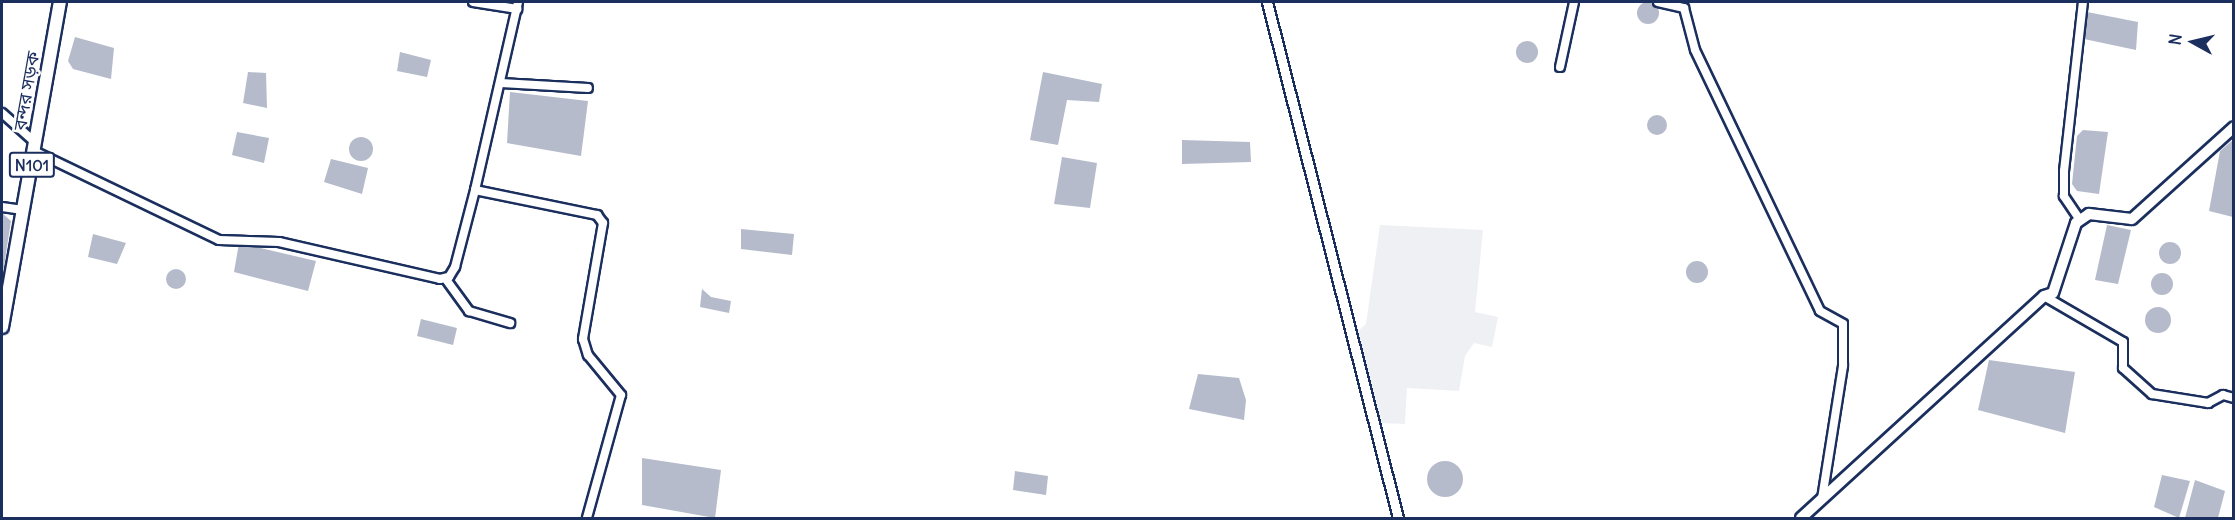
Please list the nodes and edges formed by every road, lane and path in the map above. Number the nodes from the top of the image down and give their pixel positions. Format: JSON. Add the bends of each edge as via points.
{"nodes":[{"id":1,"x":60,"y":2,"type":"edge"},
{"id":2,"x":473,"y":2,"type":"edge"},
{"id":3,"x":1267,"y":2,"type":"edge"},
{"id":4,"x":1574,"y":2,"type":"edge"},
{"id":5,"x":1658,"y":2,"type":"edge"},
{"id":6,"x":2084,"y":2,"type":"edge"},
{"id":7,"x":518,"y":5,"type":"edge"},
{"id":8,"x":1560,"y":67,"type":"dead end"},
{"id":9,"x":501,"y":82,"type":"junction"},
{"id":10,"x":588,"y":88,"type":"dead end"},
{"id":11,"x":2,"y":113,"type":"edge"},
{"id":12,"x":2234,"y":127,"type":"edge"},
{"id":13,"x":35,"y":147,"type":"junction"},
{"id":14,"x":475,"y":190,"type":"junction"},
{"id":15,"x":2,"y":207,"type":"edge"},
{"id":16,"x":23,"y":210,"type":"junction"},
{"id":17,"x":2080,"y":220,"type":"junction"},
{"id":18,"x":445,"y":278,"type":"junction"},
{"id":19,"x":2044,"y":296,"type":"junction"},
{"id":20,"x":510,"y":322,"type":"dead end"},
{"id":21,"x":2,"y":327,"type":"edge"},
{"id":22,"x":2234,"y":398,"type":"edge"},
{"id":23,"x":1822,"y":498,"type":"junction"},
{"id":24,"x":587,"y":519,"type":"edge"},
{"id":25,"x":1398,"y":519,"type":"edge"},
{"id":26,"x":1801,"y":519,"type":"edge"}],
"edges":[{"from":1,"to":13,"type":"highway","name":"বন্দর সড়ক","number":"N101"},
{"from":2,"to":7,"type":"street"},
{"from":3,"to":25,"type":"street"},
{"from":4,"to":8,"type":"street"},
{"from":5,"to":23,"type":"street","via":[[1684,8],[1695,50],[1820,311],[1843,324],[1843,366]]},
{"from":6,"to":17,"type":"street","via":[[2064,171],[2064,196]]},
{"from":7,"to":9,"type":"street"},
{"from":9,"to":10,"type":"street"},
{"from":9,"to":14,"type":"street"},
{"from":11,"to":13,"type":"street"},
{"from":12,"to":17,"type":"main road","via":[[2132,219],[2089,214]]},
{"from":13,"to":16,"type":"highway","name":"বন্দর সড়ক","number":"N101"},
{"from":13,"to":18,"type":"street","via":[[219,240],[279,242]]},
{"from":14,"to":18,"type":"street","via":[[455,267]]},
{"from":14,"to":24,"type":"street","via":[[602,219],[583,339],[588,355],[621,395]]},
{"from":15,"to":16,"type":"street"},
{"from":16,"to":21,"type":"highway","name":"বন্দর সড়ক","number":"N101"},
{"from":17,"to":19,"type":"main road","via":[[2053,294]]},
{"from":18,"to":20,"type":"street","via":[[469,311]]},
{"from":19,"to":22,"type":"street","via":[[2122,342],[2123,368],[2152,394],[2208,403],[2223,395]]},
{"from":19,"to":23,"type":"main road"},
{"from":23,"to":26,"type":"main road"}]}
